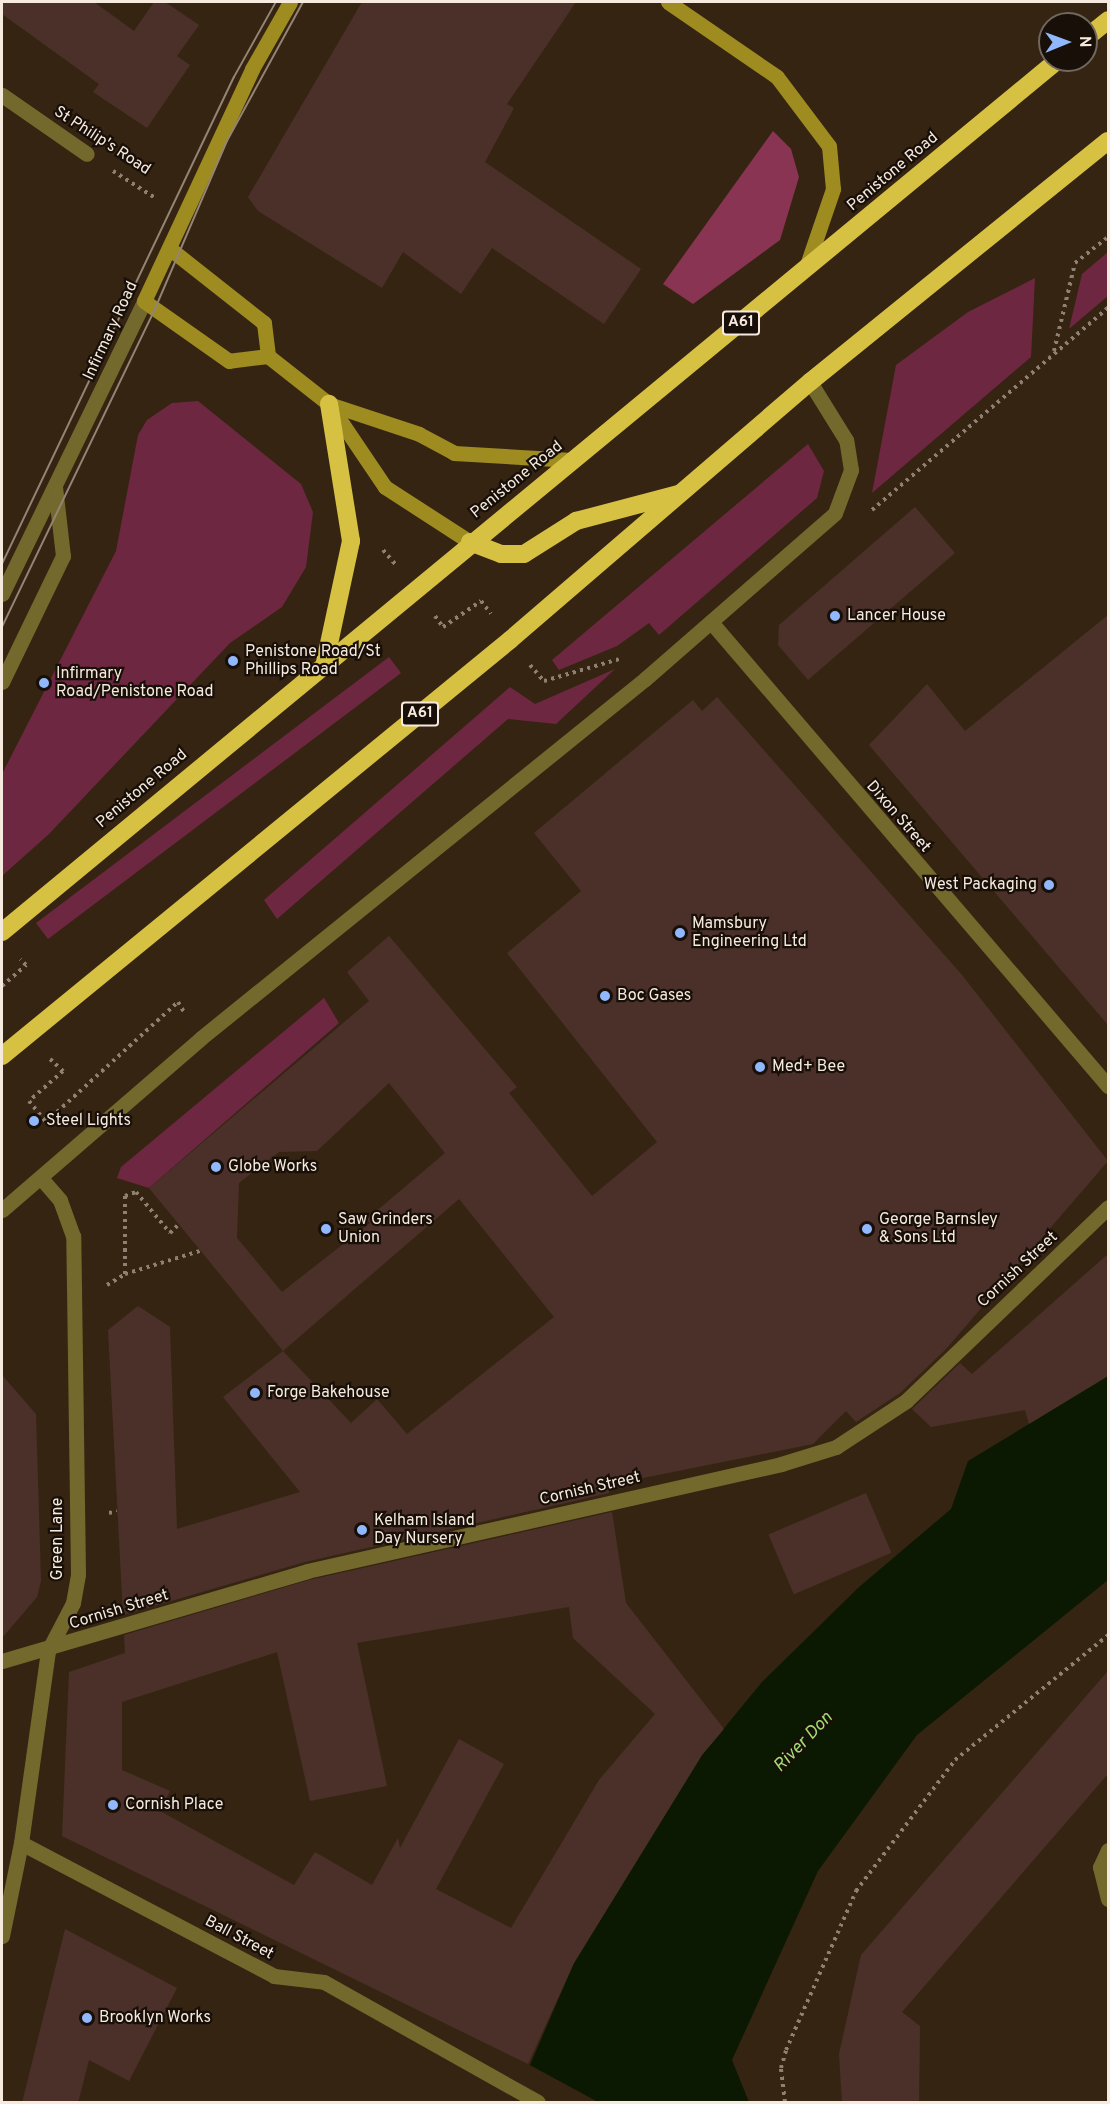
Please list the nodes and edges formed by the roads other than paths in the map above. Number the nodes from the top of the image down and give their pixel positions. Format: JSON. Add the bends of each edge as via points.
{"nodes":[{"id":1,"x":290,"y":2,"type":"edge"},
{"id":2,"x":668,"y":2,"type":"edge"},
{"id":3,"x":1045,"y":72,"type":"edge"},
{"id":4,"x":2,"y":95,"type":"edge"},
{"id":5,"x":1108,"y":141,"type":"edge"},
{"id":6,"x":87,"y":154,"type":"road end"},
{"id":7,"x":169,"y":248,"type":"junction"},
{"id":8,"x":805,"y":271,"type":"junction"},
{"id":9,"x":144,"y":301,"type":"junction"},
{"id":10,"x":268,"y":356,"type":"junction"},
{"id":11,"x":810,"y":382,"type":"junction"},
{"id":12,"x":329,"y":404,"type":"junction"},
{"id":13,"x":572,"y":460,"type":"junction"},
{"id":14,"x":55,"y":487,"type":"junction"},
{"id":15,"x":683,"y":492,"type":"junction"},
{"id":16,"x":470,"y":542,"type":"junction"},
{"id":17,"x":2,"y":594,"type":"edge"},
{"id":18,"x":711,"y":622,"type":"junction"},
{"id":19,"x":324,"y":667,"type":"junction"},
{"id":20,"x":2,"y":682,"type":"edge"},
{"id":21,"x":2,"y":932,"type":"edge"},
{"id":22,"x":2,"y":1056,"type":"edge"},
{"id":23,"x":1108,"y":1086,"type":"edge"},
{"id":24,"x":41,"y":1178,"type":"junction"},
{"id":25,"x":1108,"y":1207,"type":"edge"},
{"id":26,"x":2,"y":1210,"type":"edge"},
{"id":27,"x":48,"y":1651,"type":"junction"},
{"id":28,"x":2,"y":1661,"type":"edge"},
{"id":29,"x":21,"y":1843,"type":"junction"},
{"id":30,"x":1108,"y":1850,"type":"edge"},
{"id":31,"x":1108,"y":1899,"type":"edge"},
{"id":32,"x":2,"y":1936,"type":"edge"},
{"id":33,"x":538,"y":2103,"type":"edge"}],
"edges":[{"from":1,"to":7,"type":"street","name":"Infirmary Road"},
{"from":2,"to":8,"type":"street","via":[[777,77],[829,146],[833,189]]},
{"from":3,"to":8,"type":"highway","name":"Penistone Road","number":"A61"},
{"from":4,"to":6,"type":"street","name":"St Philip's Road"},
{"from":5,"to":11,"type":"highway","number":"A61"},
{"from":7,"to":9,"type":"street","name":"Infirmary Road"},
{"from":7,"to":10,"type":"street","via":[[264,323]]},
{"from":8,"to":13,"type":"highway","name":"Penistone Road","number":"A61"},
{"from":9,"to":10,"type":"street","via":[[229,361]]},
{"from":9,"to":14,"type":"street","name":"Infirmary Road"},
{"from":10,"to":12,"type":"street"},
{"from":11,"to":15,"type":"highway","number":"A61"},
{"from":11,"to":18,"type":"street","via":[[846,440],[851,470],[846,496],[835,513]]},
{"from":12,"to":13,"type":"street","via":[[419,434],[454,453]]},
{"from":12,"to":16,"type":"street","via":[[385,487]]},
{"from":12,"to":19,"type":"highway","via":[[351,541]]},
{"from":13,"to":16,"type":"highway","name":"Penistone Road","number":"A61"},
{"from":14,"to":17,"type":"street","name":"Infirmary Road"},
{"from":14,"to":20,"type":"street","via":[[63,556]]},
{"from":15,"to":16,"type":"highway","via":[[576,521],[524,554],[501,554]]},
{"from":15,"to":22,"type":"highway","number":"A61"},
{"from":16,"to":19,"type":"highway","name":"Penistone Road","number":"A61"},
{"from":18,"to":23,"type":"street","name":"Dixon Street"},
{"from":18,"to":24,"type":"street","via":[[201,1038]]},
{"from":19,"to":21,"type":"highway","name":"Penistone Road","number":"A61"},
{"from":24,"to":26,"type":"street"},
{"from":24,"to":27,"type":"street","name":"Green Lane","via":[[60,1200],[73,1236],[71,1308],[78,1574],[73,1603]]},
{"from":25,"to":27,"type":"street","name":"Cornish Street","via":[[906,1401],[836,1447],[781,1464],[307,1571]]},
{"from":27,"to":28,"type":"street","name":"Cornish Street"},
{"from":27,"to":29,"type":"street","name":"Green Lane"},
{"from":29,"to":32,"type":"street","name":"Green Lane"},
{"from":29,"to":33,"type":"street","name":"Ball Street","via":[[274,1976],[324,1982]]},
{"from":30,"to":31,"type":"street","via":[[1100,1867]]}]}
